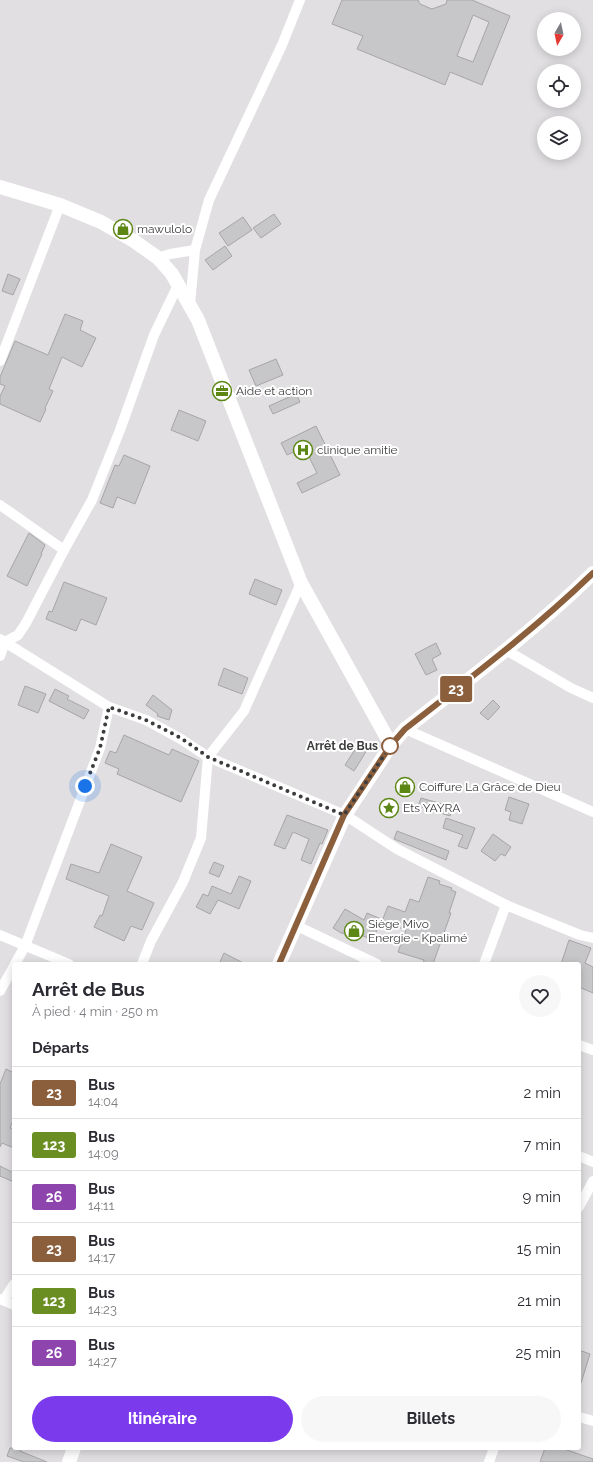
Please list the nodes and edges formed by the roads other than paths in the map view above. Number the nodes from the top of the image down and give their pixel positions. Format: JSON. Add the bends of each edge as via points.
{"nodes":[{"id":1,"x":300,"y":0,"type":"edge"},
{"id":2,"x":0,"y":187,"type":"edge"},
{"id":3,"x":60,"y":205,"type":"junction"},
{"id":4,"x":195,"y":250,"type":"junction"},
{"id":5,"x":158,"y":258,"type":"junction"},
{"id":6,"x":178,"y":284,"type":"junction"},
{"id":7,"x":190,"y":305,"type":"junction"},
{"id":8,"x":0,"y":361,"type":"edge"},
{"id":9,"x":0,"y":505,"type":"edge"},
{"id":10,"x":64,"y":550,"type":"junction"},
{"id":11,"x":593,"y":573,"type":"edge"},
{"id":12,"x":301,"y":583,"type":"junction"},
{"id":13,"x":3,"y":641,"type":"edge"},
{"id":14,"x":506,"y":650,"type":"junction"},
{"id":15,"x":0,"y":656,"type":"edge"},
{"id":16,"x":593,"y":698,"type":"edge"},
{"id":17,"x":109,"y":707,"type":"junction"},
{"id":18,"x":405,"y":729,"type":"junction"},
{"id":19,"x":391,"y":745,"type":"junction"},
{"id":20,"x":208,"y":757,"type":"junction"},
{"id":21,"x":593,"y":812,"type":"edge"},
{"id":22,"x":344,"y":815,"type":"junction"},
{"id":23,"x":506,"y":905,"type":"junction"},
{"id":24,"x":297,"y":926,"type":"junction"},
{"id":25,"x":0,"y":935,"type":"edge"},
{"id":26,"x":593,"y":938,"type":"edge"},
{"id":27,"x":25,"y":946,"type":"junction"},
{"id":28,"x":17,"y":962,"type":"edge"},
{"id":29,"x":64,"y":962,"type":"edge"},
{"id":30,"x":143,"y":962,"type":"edge"},
{"id":31,"x":280,"y":962,"type":"edge"},
{"id":32,"x":373,"y":962,"type":"edge"},
{"id":33,"x":485,"y":962,"type":"edge"},
{"id":34,"x":12,"y":970,"type":"edge"},
{"id":35,"x":0,"y":991,"type":"edge"},
{"id":36,"x":581,"y":1046,"type":"edge"},
{"id":37,"x":593,"y":1050,"type":"edge"},
{"id":38,"x":581,"y":1157,"type":"edge"},
{"id":39,"x":593,"y":1162,"type":"edge"},
{"id":40,"x":593,"y":1181,"type":"edge"},
{"id":41,"x":581,"y":1203,"type":"edge"},
{"id":42,"x":12,"y":1287,"type":"edge"},
{"id":43,"x":2,"y":1300,"type":"edge"},
{"id":44,"x":12,"y":1303,"type":"edge"},
{"id":45,"x":581,"y":1418,"type":"edge"},
{"id":46,"x":593,"y":1421,"type":"edge"},
{"id":47,"x":73,"y":1450,"type":"edge"},
{"id":48,"x":493,"y":1450,"type":"edge"},
{"id":49,"x":69,"y":1462,"type":"edge"},
{"id":50,"x":489,"y":1462,"type":"edge"}],
"edges":[{"from":1,"to":4,"type":"street","via":[[282,45],[208,200]]},
{"from":2,"to":3,"type":"street"},
{"from":3,"to":5,"type":"street","via":[[101,222]]},
{"from":3,"to":8,"type":"street"},
{"from":4,"to":5,"type":"street"},
{"from":4,"to":7,"type":"street"},
{"from":5,"to":6,"type":"street"},
{"from":6,"to":7,"type":"street"},
{"from":6,"to":10,"type":"street","via":[[154,335],[92,500]]},
{"from":7,"to":12,"type":"street"},
{"from":9,"to":10,"type":"street"},
{"from":10,"to":13,"type":"street","via":[[18,635]]},
{"from":11,"to":14,"type":"street"},
{"from":12,"to":19,"type":"street"},
{"from":12,"to":20,"type":"street","via":[[244,711]]},
{"from":13,"to":15,"type":"street"},
{"from":13,"to":17,"type":"street"},
{"from":14,"to":16,"type":"street"},
{"from":14,"to":18,"type":"street"},
{"from":17,"to":20,"type":"street","via":[[146,720],[181,738]]},
{"from":17,"to":27,"type":"street","via":[[100,748]]},
{"from":18,"to":19,"type":"street"},
{"from":18,"to":21,"type":"street"},
{"from":19,"to":22,"type":"street"},
{"from":20,"to":22,"type":"street"},
{"from":20,"to":30,"type":"street","via":[[201,838],[183,882],[151,941]]},
{"from":22,"to":23,"type":"street","via":[[397,849]]},
{"from":22,"to":24,"type":"street"},
{"from":23,"to":26,"type":"street"},
{"from":23,"to":33,"type":"street"},
{"from":24,"to":31,"type":"street"},
{"from":24,"to":32,"type":"street"},
{"from":25,"to":27,"type":"street"},
{"from":27,"to":28,"type":"street"},
{"from":27,"to":29,"type":"street"},
{"from":34,"to":35,"type":"street"},
{"from":36,"to":37,"type":"street"},
{"from":38,"to":39,"type":"street"},
{"from":40,"to":41,"type":"street"},
{"from":42,"to":43,"type":"street"},
{"from":43,"to":44,"type":"street"},
{"from":45,"to":46,"type":"street"},
{"from":47,"to":49,"type":"street"},
{"from":48,"to":50,"type":"street"}]}
